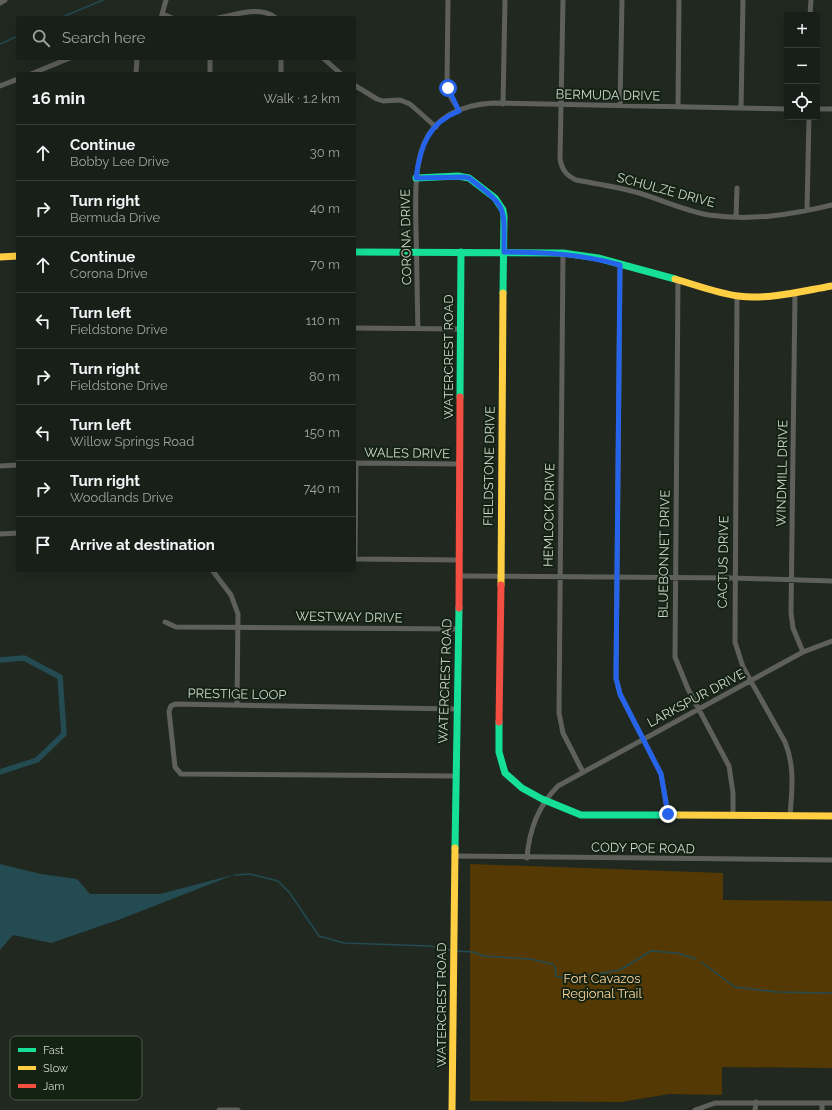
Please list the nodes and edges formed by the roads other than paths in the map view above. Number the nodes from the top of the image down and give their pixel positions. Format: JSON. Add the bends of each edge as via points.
{"nodes":[{"id":1,"x":5,"y":0,"type":"edge"},
{"id":2,"x":166,"y":0,"type":"edge"},
{"id":3,"x":448,"y":0,"type":"edge"},
{"id":4,"x":505,"y":0,"type":"edge"},
{"id":5,"x":563,"y":0,"type":"edge"},
{"id":6,"x":622,"y":0,"type":"edge"},
{"id":7,"x":679,"y":0,"type":"edge"},
{"id":8,"x":743,"y":0,"type":"edge"},
{"id":9,"x":811,"y":0,"type":"edge"},
{"id":10,"x":0,"y":2,"type":"edge"},
{"id":11,"x":810,"y":12,"type":"edge"},
{"id":12,"x":162,"y":16,"type":"edge"},
{"id":13,"x":229,"y":16,"type":"edge"},
{"id":14,"x":274,"y":16,"type":"edge"},
{"id":15,"x":65,"y":60,"type":"edge"},
{"id":16,"x":137,"y":60,"type":"edge"},
{"id":17,"x":210,"y":60,"type":"edge"},
{"id":18,"x":281,"y":60,"type":"edge"},
{"id":19,"x":325,"y":60,"type":"edge"},
{"id":20,"x":36,"y":72,"type":"edge"},
{"id":21,"x":136,"y":72,"type":"edge"},
{"id":22,"x":210,"y":72,"type":"edge"},
{"id":23,"x":281,"y":72,"type":"edge"},
{"id":24,"x":339,"y":72,"type":"edge"},
{"id":25,"x":16,"y":80,"type":"edge"},
{"id":26,"x":0,"y":86,"type":"edge"},
{"id":27,"x":356,"y":86,"type":"edge"},
{"id":28,"x":503,"y":104,"type":"junction"},
{"id":29,"x":562,"y":105,"type":"junction"},
{"id":30,"x":620,"y":106,"type":"junction"},
{"id":31,"x":678,"y":107,"type":"junction"},
{"id":32,"x":741,"y":108,"type":"junction"},
{"id":33,"x":784,"y":109,"type":"edge"},
{"id":34,"x":820,"y":109,"type":"edge"},
{"id":35,"x":832,"y":109,"type":"edge"},
{"id":36,"x":459,"y":111,"type":"junction"},
{"id":37,"x":809,"y":120,"type":"edge"},
{"id":38,"x":436,"y":127,"type":"junction"},
{"id":39,"x":416,"y":178,"type":"junction"},
{"id":40,"x":737,"y":188,"type":"dead end"},
{"id":41,"x":832,"y":205,"type":"edge"},
{"id":42,"x":807,"y":210,"type":"junction"},
{"id":43,"x":736,"y":217,"type":"junction"},
{"id":44,"x":356,"y":252,"type":"edge"},
{"id":45,"x":417,"y":252,"type":"junction"},
{"id":46,"x":461,"y":252,"type":"junction"},
{"id":47,"x":504,"y":252,"type":"junction"},
{"id":48,"x":563,"y":253,"type":"junction"},
{"id":49,"x":16,"y":256,"type":"edge"},
{"id":50,"x":0,"y":257,"type":"edge"},
{"id":51,"x":620,"y":265,"type":"junction"},
{"id":52,"x":678,"y":280,"type":"junction"},
{"id":53,"x":832,"y":286,"type":"edge"},
{"id":54,"x":795,"y":292,"type":"junction"},
{"id":55,"x":736,"y":296,"type":"junction"},
{"id":56,"x":356,"y":328,"type":"edge"},
{"id":57,"x":418,"y":329,"type":"junction"},
{"id":58,"x":460,"y":329,"type":"junction"},
{"id":59,"x":356,"y":463,"type":"edge"},
{"id":60,"x":460,"y":464,"type":"junction"},
{"id":61,"x":16,"y":465,"type":"edge"},
{"id":62,"x":0,"y":466,"type":"edge"},
{"id":63,"x":16,"y":533,"type":"edge"},
{"id":64,"x":0,"y":534,"type":"edge"},
{"id":65,"x":356,"y":559,"type":"edge"},
{"id":66,"x":459,"y":560,"type":"junction"},
{"id":67,"x":214,"y":572,"type":"edge"},
{"id":68,"x":459,"y":576,"type":"junction"},
{"id":69,"x":500,"y":576,"type":"junction"},
{"id":70,"x":616,"y":577,"type":"junction"},
{"id":71,"x":560,"y":578,"type":"junction"},
{"id":72,"x":675,"y":578,"type":"junction"},
{"id":73,"x":734,"y":578,"type":"junction"},
{"id":74,"x":792,"y":579,"type":"junction"},
{"id":75,"x":832,"y":581,"type":"edge"},
{"id":76,"x":164,"y":622,"type":"dead end"},
{"id":77,"x":239,"y":626,"type":"junction"},
{"id":78,"x":459,"y":629,"type":"junction"},
{"id":79,"x":832,"y":641,"type":"edge"},
{"id":80,"x":803,"y":652,"type":"junction"},
{"id":81,"x":750,"y":681,"type":"junction"},
{"id":82,"x":237,"y":704,"type":"junction"},
{"id":83,"x":699,"y":708,"type":"junction"},
{"id":84,"x":456,"y":709,"type":"junction"},
{"id":85,"x":644,"y":738,"type":"junction"},
{"id":86,"x":583,"y":772,"type":"junction"},
{"id":87,"x":455,"y":776,"type":"junction"},
{"id":88,"x":546,"y":800,"type":"junction"},
{"id":89,"x":668,"y":814,"type":"junction"},
{"id":90,"x":733,"y":815,"type":"junction"},
{"id":91,"x":790,"y":816,"type":"junction"},
{"id":92,"x":832,"y":816,"type":"edge"},
{"id":93,"x":454,"y":856,"type":"junction"},
{"id":94,"x":527,"y":858,"type":"junction"},
{"id":95,"x":832,"y":860,"type":"edge"},
{"id":96,"x":756,"y":1102,"type":"junction"},
{"id":97,"x":822,"y":1103,"type":"junction"},
{"id":98,"x":832,"y":1103,"type":"edge"},
{"id":99,"x":219,"y":1110,"type":"edge"},
{"id":100,"x":238,"y":1110,"type":"edge"},
{"id":101,"x":452,"y":1110,"type":"edge"},
{"id":102,"x":695,"y":1110,"type":"edge"},
{"id":103,"x":756,"y":1110,"type":"edge"},
{"id":104,"x":822,"y":1110,"type":"edge"}],
"edges":[{"from":1,"to":10,"type":"street"},
{"from":2,"to":12,"type":"street"},
{"from":3,"to":36,"type":"street","via":[[447,83]]},
{"from":4,"to":28,"type":"street"},
{"from":5,"to":29,"type":"street","name":"SCHULZE DRIVE"},
{"from":6,"to":30,"type":"street"},
{"from":7,"to":31,"type":"street"},
{"from":8,"to":32,"type":"street"},
{"from":9,"to":11,"type":"street"},
{"from":13,"to":14,"type":"street","via":[[256,11],[269,12]]},
{"from":15,"to":20,"type":"street"},
{"from":16,"to":21,"type":"street"},
{"from":17,"to":22,"type":"street"},
{"from":18,"to":23,"type":"street"},
{"from":19,"to":24,"type":"street"},
{"from":25,"to":26,"type":"street"},
{"from":27,"to":38,"type":"street","via":[[383,101],[400,100],[410,104]]},
{"from":28,"to":29,"type":"street","name":"BERMUDA DRIVE"},
{"from":28,"to":36,"type":"street","name":"BERMUDA DRIVE","via":[[485,104]]},
{"from":29,"to":30,"type":"street","name":"BERMUDA DRIVE"},
{"from":29,"to":43,"type":"street","name":"SCHULZE DRIVE","via":[[560,159],[568,176],[638,193],[698,213]]},
{"from":30,"to":31,"type":"street","name":"BERMUDA DRIVE"},
{"from":31,"to":32,"type":"street","name":"BERMUDA DRIVE"},
{"from":32,"to":33,"type":"street","name":"BERMUDA DRIVE"},
{"from":34,"to":35,"type":"street"},
{"from":36,"to":38,"type":"street","name":"BERMUDA DRIVE","via":[[443,119]]},
{"from":37,"to":42,"type":"street"},
{"from":38,"to":39,"type":"street","name":"CORONA DRIVE","via":[[420,150]]},
{"from":39,"to":45,"type":"street","name":"CORONA DRIVE"},
{"from":39,"to":47,"type":"street","name":"FIELDSTONE DRIVE","via":[[469,178],[495,198],[503,210]]},
{"from":40,"to":43,"type":"street"},
{"from":41,"to":42,"type":"street","name":"SCHULZE DRIVE"},
{"from":42,"to":43,"type":"street","name":"SCHULZE DRIVE","via":[[782,216]]},
{"from":44,"to":45,"type":"street"},
{"from":45,"to":46,"type":"street"},
{"from":45,"to":57,"type":"street","name":"CORONA DRIVE"},
{"from":46,"to":47,"type":"street"},
{"from":46,"to":58,"type":"street","name":"WATERCREST ROAD"},
{"from":47,"to":48,"type":"street"},
{"from":47,"to":69,"type":"street","name":"FIELDSTONE DRIVE"},
{"from":48,"to":51,"type":"street","via":[[598,258]]},
{"from":48,"to":71,"type":"street","name":"HEMLOCK DRIVE"},
{"from":49,"to":50,"type":"street"},
{"from":51,"to":52,"type":"street"},
{"from":51,"to":70,"type":"street"},
{"from":52,"to":55,"type":"street"},
{"from":52,"to":72,"type":"street","name":"BLUEBONNET DRIVE"},
{"from":53,"to":54,"type":"street"},
{"from":54,"to":55,"type":"street","via":[[753,297]]},
{"from":54,"to":74,"type":"street","name":"WINDMILL DRIVE"},
{"from":55,"to":73,"type":"street","name":"CACTUS DRIVE"},
{"from":56,"to":57,"type":"street"},
{"from":57,"to":58,"type":"street"},
{"from":58,"to":60,"type":"street","name":"WATERCREST ROAD"},
{"from":59,"to":60,"type":"street","name":"WALES DRIVE"},
{"from":60,"to":66,"type":"street","name":"WATERCREST ROAD"},
{"from":61,"to":62,"type":"street"},
{"from":63,"to":64,"type":"street"},
{"from":65,"to":66,"type":"street"},
{"from":66,"to":68,"type":"street","name":"WATERCREST ROAD"},
{"from":67,"to":77,"type":"street","via":[[235,603]]},
{"from":68,"to":69,"type":"street"},
{"from":68,"to":78,"type":"street","name":"WATERCREST ROAD"},
{"from":69,"to":71,"type":"street"},
{"from":69,"to":88,"type":"street","name":"FIELDSTONE DRIVE","via":[[500,758],[507,775],[517,784]]},
{"from":70,"to":71,"type":"street"},
{"from":70,"to":72,"type":"street"},
{"from":70,"to":85,"type":"street","via":[[616,678],[620,694]]},
{"from":71,"to":86,"type":"street","name":"HEMLOCK DRIVE","via":[[559,713],[563,733]]},
{"from":72,"to":73,"type":"street"},
{"from":72,"to":83,"type":"street","name":"BLUEBONNET DRIVE","via":[[675,657],[683,680]]},
{"from":73,"to":74,"type":"street"},
{"from":73,"to":81,"type":"street","name":"CACTUS DRIVE","via":[[735,646]]},
{"from":74,"to":75,"type":"street"},
{"from":74,"to":80,"type":"street","name":"WINDMILL DRIVE","via":[[793,628]]},
{"from":76,"to":77,"type":"street","name":"WESTWAY DRIVE","via":[[176,627]]},
{"from":77,"to":78,"type":"street","name":"WESTWAY DRIVE"},
{"from":77,"to":82,"type":"street"},
{"from":78,"to":84,"type":"street","name":"WATERCREST ROAD"},
{"from":79,"to":80,"type":"street","name":"LARKSPUR DRIVE"},
{"from":80,"to":81,"type":"street","name":"LARKSPUR DRIVE"},
{"from":81,"to":83,"type":"street","name":"LARKSPUR DRIVE"},
{"from":81,"to":91,"type":"street","name":"CACTUS DRIVE","via":[[790,754]]},
{"from":82,"to":84,"type":"street","name":"PRESTIGE LOOP"},
{"from":82,"to":87,"type":"street","name":"PRESTIGE LOOP","via":[[171,706],[169,711],[177,772]]},
{"from":83,"to":85,"type":"street","name":"LARKSPUR DRIVE"},
{"from":83,"to":90,"type":"street","name":"BLUEBONNET DRIVE","via":[[729,766]]},
{"from":84,"to":87,"type":"street","name":"WATERCREST ROAD"},
{"from":85,"to":86,"type":"street","name":"LARKSPUR DRIVE"},
{"from":85,"to":89,"type":"street","via":[[661,774]]},
{"from":86,"to":88,"type":"street","name":"LARKSPUR DRIVE","via":[[558,786]]},
{"from":87,"to":93,"type":"street","name":"WATERCREST ROAD"},
{"from":88,"to":89,"type":"street","name":"FIELDSTONE DRIVE","via":[[561,809],[581,815]]},
{"from":88,"to":94,"type":"street","name":"LARKSPUR DRIVE","via":[[536,815],[530,831]]},
{"from":89,"to":90,"type":"street","name":"FIELDSTONE DRIVE"},
{"from":90,"to":91,"type":"street","name":"FIELDSTONE DRIVE"},
{"from":91,"to":92,"type":"street","name":"FIELDSTONE DRIVE"},
{"from":93,"to":94,"type":"street","name":"CODY POE ROAD"},
{"from":93,"to":101,"type":"street","name":"WATERCREST ROAD"},
{"from":94,"to":95,"type":"street","name":"CODY POE ROAD"},
{"from":96,"to":97,"type":"street"},
{"from":96,"to":102,"type":"street","via":[[714,1103]]},
{"from":96,"to":103,"type":"street"},
{"from":97,"to":98,"type":"street"},
{"from":97,"to":104,"type":"street"},
{"from":99,"to":100,"type":"street"}]}
